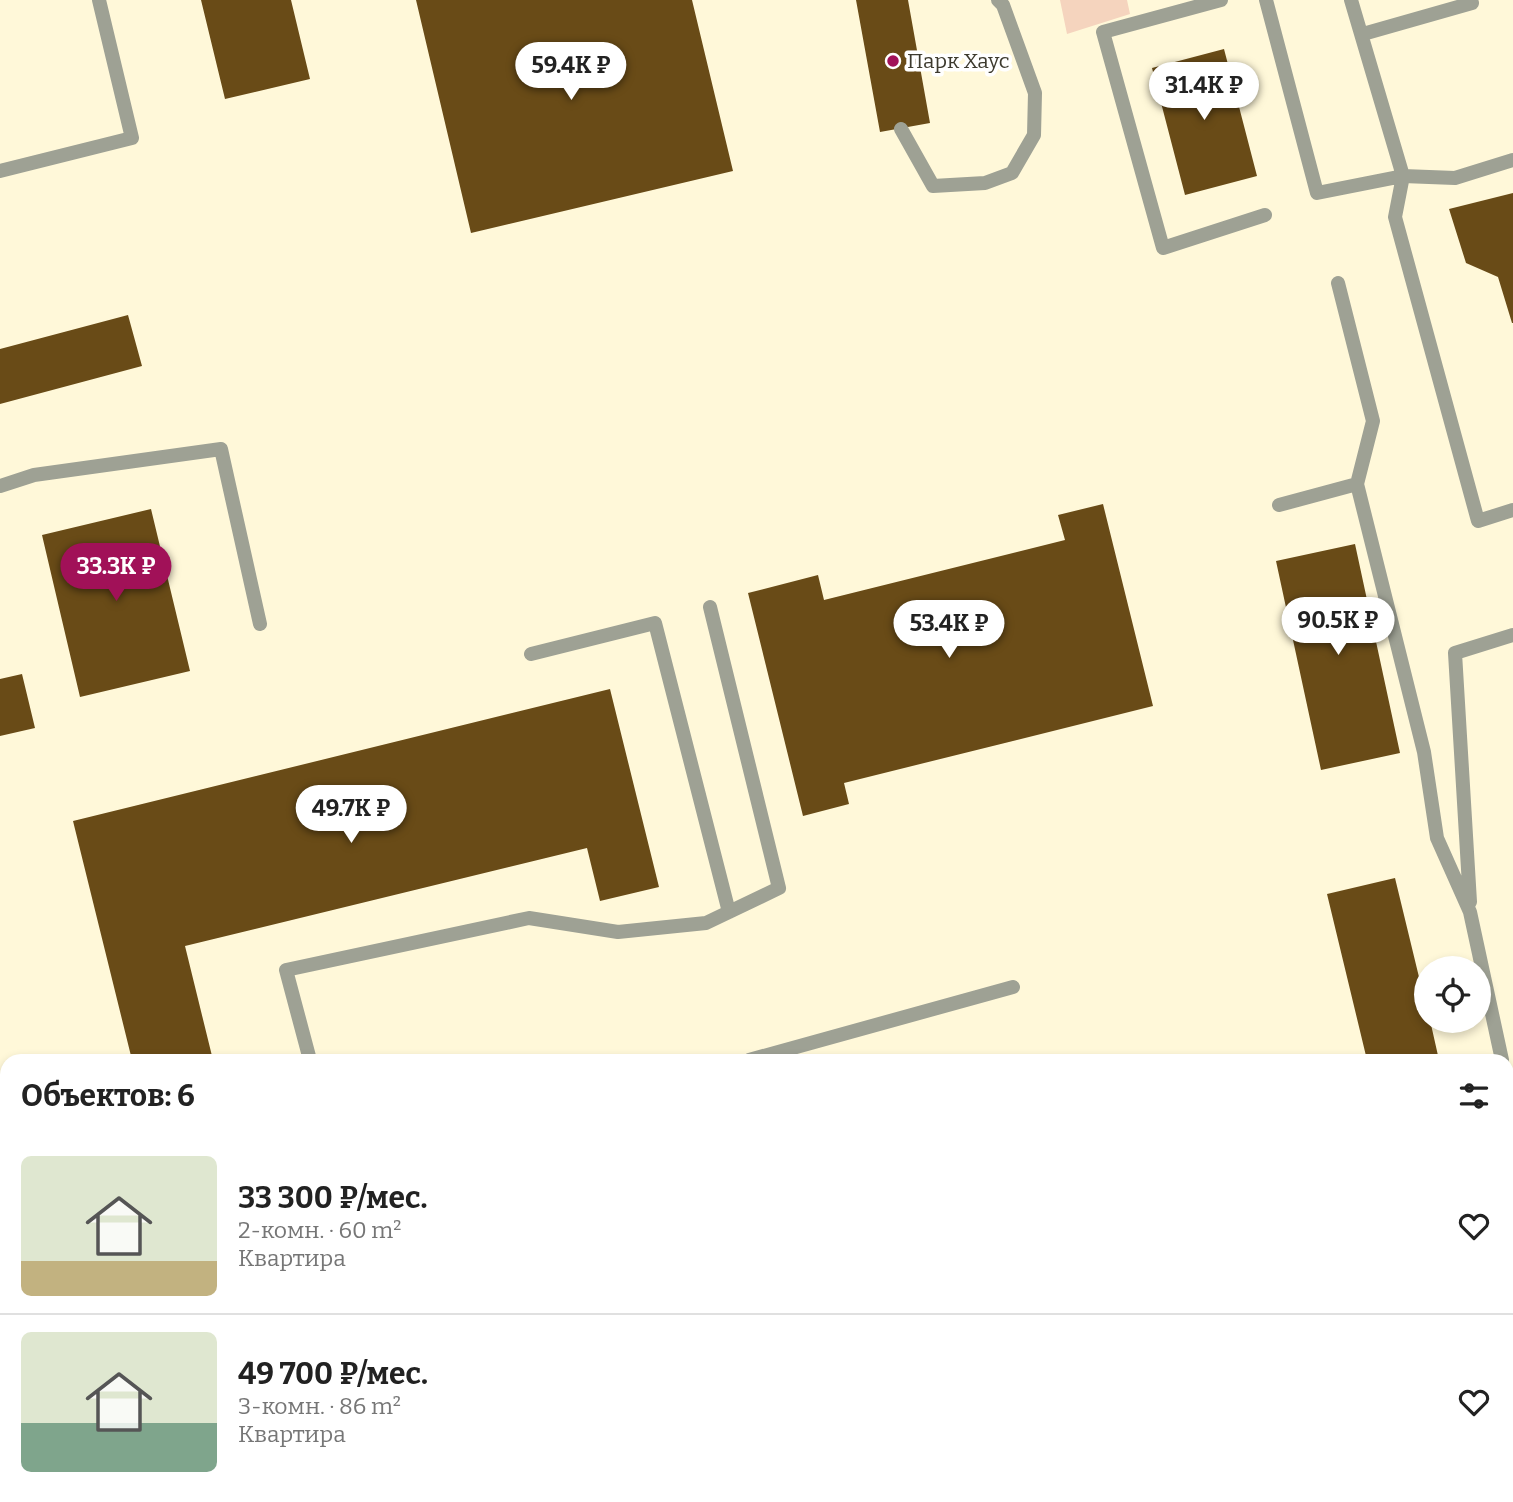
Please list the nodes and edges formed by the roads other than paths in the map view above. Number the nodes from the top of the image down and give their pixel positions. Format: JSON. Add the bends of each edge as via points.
{"nodes":[{"id":1,"x":99,"y":0,"type":"edge"},
{"id":2,"x":998,"y":0,"type":"edge"},
{"id":3,"x":1221,"y":0,"type":"edge"},
{"id":4,"x":1266,"y":0,"type":"edge"},
{"id":5,"x":1351,"y":0,"type":"edge"},
{"id":6,"x":1472,"y":3,"type":"dead end"},
{"id":7,"x":1363,"y":34,"type":"junction"},
{"id":8,"x":901,"y":129,"type":"dead end"},
{"id":9,"x":1513,"y":160,"type":"edge"},
{"id":10,"x":0,"y":170,"type":"edge"},
{"id":11,"x":1403,"y":176,"type":"junction"},
{"id":12,"x":1265,"y":215,"type":"dead end"},
{"id":13,"x":1338,"y":283,"type":"dead end"},
{"id":14,"x":1357,"y":484,"type":"junction"},
{"id":15,"x":0,"y":485,"type":"edge"},
{"id":16,"x":1279,"y":505,"type":"dead end"},
{"id":17,"x":1513,"y":510,"type":"edge"},
{"id":18,"x":710,"y":607,"type":"dead end"},
{"id":19,"x":260,"y":624,"type":"dead end"},
{"id":20,"x":1513,"y":635,"type":"edge"},
{"id":21,"x":531,"y":654,"type":"dead end"},
{"id":22,"x":729,"y":912,"type":"junction"},
{"id":23,"x":1470,"y":912,"type":"junction"},
{"id":24,"x":1013,"y":987,"type":"dead end"},
{"id":25,"x":308,"y":1054,"type":"edge"},
{"id":26,"x":771,"y":1054,"type":"edge"},
{"id":27,"x":1501,"y":1054,"type":"edge"}],
"edges":[{"from":1,"to":10,"type":"lane","via":[[132,138]]},
{"from":2,"to":8,"type":"lane","via":[[1035,93],[1034,135],[1012,173],[985,183],[933,186]]},
{"from":3,"to":12,"type":"lane","via":[[1103,32],[1163,248]]},
{"from":4,"to":11,"type":"lane","via":[[1317,193]]},
{"from":5,"to":7,"type":"lane"},
{"from":6,"to":7,"type":"lane"},
{"from":7,"to":11,"type":"lane"},
{"from":9,"to":11,"type":"lane","via":[[1455,178]]},
{"from":11,"to":17,"type":"lane","via":[[1395,217],[1478,521]]},
{"from":13,"to":14,"type":"lane","via":[[1373,421]]},
{"from":14,"to":16,"type":"lane"},
{"from":14,"to":23,"type":"lane","via":[[1424,752],[1437,838]]},
{"from":15,"to":19,"type":"lane","via":[[34,475],[221,449]]},
{"from":18,"to":22,"type":"lane","via":[[779,888]]},
{"from":20,"to":23,"type":"lane","via":[[1455,653]]},
{"from":21,"to":22,"type":"lane","via":[[655,623]]},
{"from":22,"to":25,"type":"lane","via":[[706,923],[618,932],[529,918],[286,970]]},
{"from":23,"to":27,"type":"lane"},
{"from":24,"to":26,"type":"lane"}]}
